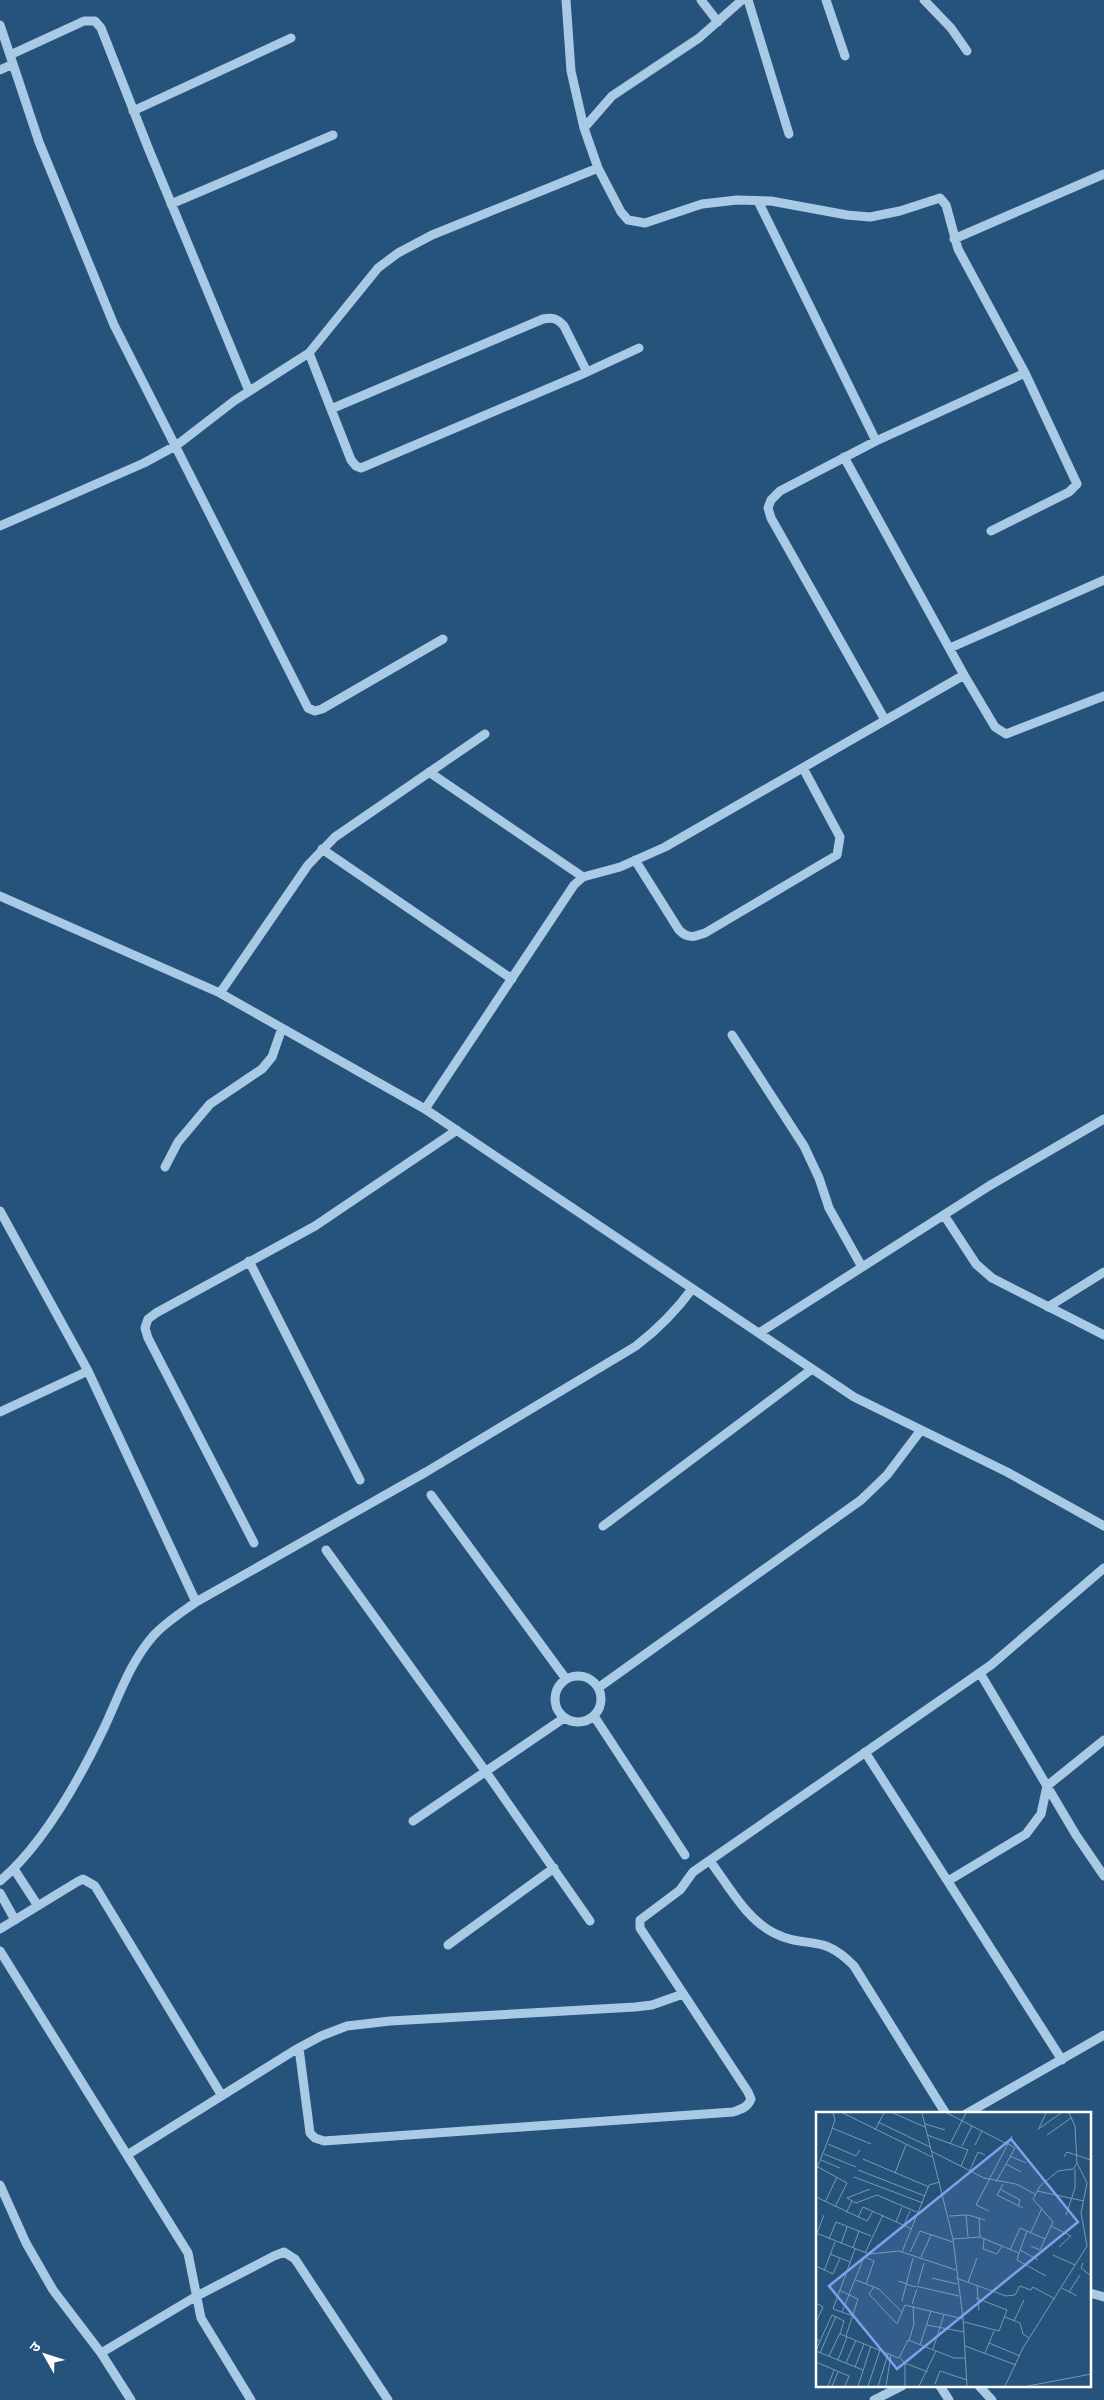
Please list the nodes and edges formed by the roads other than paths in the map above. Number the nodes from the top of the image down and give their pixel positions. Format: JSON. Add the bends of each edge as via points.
{"nodes":[{"id":1,"x":566,"y":0,"type":"edge"},
{"id":2,"x":700,"y":0,"type":"edge"},
{"id":3,"x":742,"y":0,"type":"edge"},
{"id":4,"x":748,"y":0,"type":"edge"},
{"id":5,"x":826,"y":0,"type":"edge"},
{"id":6,"x":924,"y":0,"type":"edge"},
{"id":7,"x":718,"y":22,"type":"junction"},
{"id":8,"x":0,"y":25,"type":"edge"},
{"id":9,"x":291,"y":38,"type":"dead end"},
{"id":10,"x":967,"y":51,"type":"dead end"},
{"id":11,"x":845,"y":56,"type":"dead end"},
{"id":12,"x":12,"y":59,"type":"junction"},
{"id":13,"x":0,"y":70,"type":"edge"},
{"id":14,"x":133,"y":110,"type":"junction"},
{"id":15,"x":584,"y":128,"type":"junction"},
{"id":16,"x":789,"y":134,"type":"dead end"},
{"id":17,"x":333,"y":136,"type":"dead end"},
{"id":18,"x":598,"y":168,"type":"junction"},
{"id":19,"x":1104,"y":174,"type":"edge"},
{"id":20,"x":758,"y":201,"type":"junction"},
{"id":21,"x":171,"y":204,"type":"junction"},
{"id":22,"x":954,"y":239,"type":"junction"},
{"id":23,"x":639,"y":348,"type":"dead end"},
{"id":24,"x":308,"y":353,"type":"junction"},
{"id":25,"x":588,"y":372,"type":"junction"},
{"id":26,"x":1024,"y":374,"type":"junction"},
{"id":27,"x":249,"y":392,"type":"junction"},
{"id":28,"x":331,"y":409,"type":"junction"},
{"id":29,"x":876,"y":441,"type":"junction"},
{"id":30,"x":177,"y":445,"type":"junction"},
{"id":31,"x":844,"y":457,"type":"junction"},
{"id":32,"x":0,"y":526,"type":"edge"},
{"id":33,"x":991,"y":530,"type":"dead end"},
{"id":34,"x":1104,"y":580,"type":"edge"},
{"id":35,"x":443,"y":639,"type":"dead end"},
{"id":36,"x":950,"y":648,"type":"junction"},
{"id":37,"x":964,"y":674,"type":"junction"},
{"id":38,"x":1104,"y":696,"type":"edge"},
{"id":39,"x":885,"y":720,"type":"junction"},
{"id":40,"x":485,"y":734,"type":"dead end"},
{"id":41,"x":803,"y":768,"type":"junction"},
{"id":42,"x":429,"y":772,"type":"junction"},
{"id":43,"x":322,"y":849,"type":"junction"},
{"id":44,"x":635,"y":860,"type":"junction"},
{"id":45,"x":583,"y":877,"type":"junction"},
{"id":46,"x":0,"y":896,"type":"edge"},
{"id":47,"x":512,"y":979,"type":"junction"},
{"id":48,"x":220,"y":993,"type":"junction"},
{"id":49,"x":282,"y":1028,"type":"junction"},
{"id":50,"x":732,"y":1035,"type":"dead end"},
{"id":51,"x":425,"y":1109,"type":"junction"},
{"id":52,"x":1104,"y":1119,"type":"edge"},
{"id":53,"x":457,"y":1130,"type":"junction"},
{"id":54,"x":165,"y":1167,"type":"dead end"},
{"id":55,"x":1,"y":1214,"type":"edge"},
{"id":56,"x":944,"y":1215,"type":"junction"},
{"id":57,"x":249,"y":1261,"type":"junction"},
{"id":58,"x":862,"y":1267,"type":"junction"},
{"id":59,"x":1104,"y":1272,"type":"edge"},
{"id":60,"x":692,"y":1288,"type":"junction"},
{"id":61,"x":1048,"y":1307,"type":"junction"},
{"id":62,"x":759,"y":1333,"type":"junction"},
{"id":63,"x":1104,"y":1335,"type":"edge"},
{"id":64,"x":812,"y":1369,"type":"junction"},
{"id":65,"x":88,"y":1371,"type":"junction"},
{"id":66,"x":1,"y":1409,"type":"edge"},
{"id":67,"x":921,"y":1430,"type":"junction"},
{"id":68,"x":360,"y":1480,"type":"dead end"},
{"id":69,"x":431,"y":1495,"type":"dead end"},
{"id":70,"x":603,"y":1526,"type":"dead end"},
{"id":71,"x":1104,"y":1526,"type":"edge"},
{"id":72,"x":254,"y":1542,"type":"dead end"},
{"id":73,"x":326,"y":1550,"type":"dead end"},
{"id":74,"x":1104,"y":1568,"type":"edge"},
{"id":75,"x":196,"y":1602,"type":"junction"},
{"id":76,"x":980,"y":1673,"type":"junction"},
{"id":77,"x":566,"y":1679,"type":"junction"},
{"id":78,"x":598,"y":1688,"type":"junction"},
{"id":79,"x":594,"y":1716,"type":"junction"},
{"id":80,"x":564,"y":1718,"type":"junction"},
{"id":81,"x":1104,"y":1740,"type":"edge"},
{"id":82,"x":865,"y":1752,"type":"junction"},
{"id":83,"x":486,"y":1772,"type":"junction"},
{"id":84,"x":1047,"y":1786,"type":"junction"},
{"id":85,"x":414,"y":1821,"type":"dead end"},
{"id":86,"x":685,"y":1855,"type":"dead end"},
{"id":87,"x":710,"y":1861,"type":"junction"},
{"id":88,"x":554,"y":1868,"type":"junction"},
{"id":89,"x":14,"y":1869,"type":"junction"},
{"id":90,"x":1104,"y":1876,"type":"edge"},
{"id":91,"x":0,"y":1881,"type":"edge"},
{"id":92,"x":948,"y":1881,"type":"junction"},
{"id":93,"x":0,"y":1893,"type":"edge"},
{"id":94,"x":38,"y":1906,"type":"junction"},
{"id":95,"x":15,"y":1920,"type":"junction"},
{"id":96,"x":590,"y":1921,"type":"dead end"},
{"id":97,"x":0,"y":1929,"type":"edge"},
{"id":98,"x":448,"y":1945,"type":"dead end"},
{"id":99,"x":0,"y":1950,"type":"edge"},
{"id":100,"x":683,"y":1994,"type":"junction"},
{"id":101,"x":1104,"y":2035,"type":"edge"},
{"id":102,"x":299,"y":2048,"type":"junction"},
{"id":103,"x":1062,"y":2060,"type":"junction"},
{"id":104,"x":222,"y":2096,"type":"junction"},
{"id":105,"x":945,"y":2112,"type":"edge"},
{"id":106,"x":970,"y":2112,"type":"edge"},
{"id":107,"x":127,"y":2155,"type":"junction"},
{"id":108,"x":0,"y":2185,"type":"edge"},
{"id":109,"x":195,"y":2298,"type":"junction"},
{"id":110,"x":101,"y":2353,"type":"junction"},
{"id":111,"x":898,"y":2388,"type":"edge"},
{"id":112,"x":941,"y":2388,"type":"edge"},
{"id":113,"x":981,"y":2388,"type":"edge"},
{"id":114,"x":131,"y":2400,"type":"edge"},
{"id":115,"x":251,"y":2400,"type":"edge"},
{"id":116,"x":388,"y":2400,"type":"edge"},
{"id":117,"x":874,"y":2400,"type":"edge"},
{"id":118,"x":949,"y":2400,"type":"edge"},
{"id":119,"x":992,"y":2400,"type":"edge"}],
"edges":[{"from":1,"to":15,"type":"street","via":[[570,70]]},
{"from":2,"to":7,"type":"street"},
{"from":3,"to":7,"type":"street"},
{"from":4,"to":16,"type":"street"},
{"from":5,"to":11,"type":"street"},
{"from":6,"to":10,"type":"street","via":[[951,28]]},
{"from":7,"to":15,"type":"street","via":[[612,96]]},
{"from":8,"to":12,"type":"street"},
{"from":9,"to":14,"type":"street"},
{"from":12,"to":13,"type":"street"},
{"from":12,"to":14,"type":"street","via":[[84,21],[95,21],[101,28]]},
{"from":12,"to":30,"type":"street","via":[[39,142],[114,325]]},
{"from":14,"to":21,"type":"street"},
{"from":15,"to":18,"type":"street"},
{"from":17,"to":21,"type":"street"},
{"from":18,"to":20,"type":"street","via":[[621,212],[628,220],[636,222],[645,223],[702,204]]},
{"from":18,"to":24,"type":"street","via":[[432,235],[398,253],[378,268]]},
{"from":19,"to":22,"type":"street"},
{"from":20,"to":22,"type":"street","via":[[870,217],[940,198],[946,205]]},
{"from":20,"to":29,"type":"street"},
{"from":21,"to":27,"type":"street"},
{"from":22,"to":26,"type":"street"},
{"from":23,"to":25,"type":"street"},
{"from":24,"to":27,"type":"street"},
{"from":24,"to":28,"type":"street"},
{"from":25,"to":28,"type":"street","via":[[564,326],[552,317]]},
{"from":25,"to":28,"type":"street","via":[[361,468],[351,460]]},
{"from":26,"to":29,"type":"street"},
{"from":26,"to":33,"type":"street","via":[[1077,484],[1069,492]]},
{"from":27,"to":30,"type":"street"},
{"from":29,"to":31,"type":"street"},
{"from":30,"to":32,"type":"street","via":[[144,463]]},
{"from":30,"to":35,"type":"street","via":[[308,708],[322,709]]},
{"from":31,"to":36,"type":"street"},
{"from":31,"to":39,"type":"street","via":[[780,491],[768,508]]},
{"from":34,"to":36,"type":"street"},
{"from":36,"to":37,"type":"street"},
{"from":37,"to":38,"type":"street","via":[[995,727],[1006,734]]},
{"from":37,"to":39,"type":"street"},
{"from":39,"to":41,"type":"street"},
{"from":40,"to":42,"type":"street"},
{"from":41,"to":44,"type":"street"},
{"from":41,"to":44,"type":"street","via":[[840,837],[837,855],[705,933],[685,936],[679,930]]},
{"from":42,"to":43,"type":"street","via":[[335,836]]},
{"from":42,"to":45,"type":"street"},
{"from":43,"to":47,"type":"street"},
{"from":43,"to":48,"type":"street"},
{"from":44,"to":45,"type":"street"},
{"from":45,"to":47,"type":"street","via":[[574,885]]},
{"from":46,"to":48,"type":"street"},
{"from":47,"to":51,"type":"street"},
{"from":48,"to":49,"type":"street"},
{"from":49,"to":51,"type":"street"},
{"from":49,"to":54,"type":"street","via":[[272,1057],[262,1069],[210,1104],[178,1142]]},
{"from":50,"to":58,"type":"street","via":[[804,1146],[829,1208]]},
{"from":51,"to":53,"type":"street"},
{"from":52,"to":56,"type":"street"},
{"from":53,"to":57,"type":"street","via":[[315,1226]]},
{"from":53,"to":60,"type":"street"},
{"from":55,"to":65,"type":"street"},
{"from":56,"to":58,"type":"street"},
{"from":56,"to":61,"type":"street","via":[[976,1264],[992,1278]]},
{"from":57,"to":68,"type":"street"},
{"from":57,"to":72,"type":"street","via":[[156,1313],[148,1319],[145,1328]]},
{"from":58,"to":62,"type":"street"},
{"from":59,"to":61,"type":"street"},
{"from":60,"to":62,"type":"street"},
{"from":60,"to":75,"type":"street","via":[[678,1309],[636,1346],[426,1472]]},
{"from":61,"to":63,"type":"street"},
{"from":62,"to":64,"type":"street"},
{"from":64,"to":67,"type":"street","via":[[854,1397]]},
{"from":64,"to":70,"type":"street"},
{"from":65,"to":66,"type":"street"},
{"from":65,"to":75,"type":"street"},
{"from":67,"to":71,"type":"street","via":[[1007,1472]]},
{"from":67,"to":78,"type":"street","via":[[887,1475],[861,1500]]},
{"from":69,"to":77,"type":"street"},
{"from":73,"to":83,"type":"street"},
{"from":74,"to":76,"type":"street"},
{"from":75,"to":89,"type":"street","via":[[155,1634],[138,1655],[85,1766],[34,1848]]},
{"from":76,"to":82,"type":"street"},
{"from":76,"to":84,"type":"street"},
{"from":77,"to":78,"type":"street","via":[[573,1676],[588,1678]]},
{"from":77,"to":80,"type":"street","via":[[556,1690],[554,1698]]},
{"from":78,"to":79,"type":"street","via":[[601,1702]]},
{"from":79,"to":80,"type":"street","via":[[580,1722]]},
{"from":79,"to":86,"type":"street"},
{"from":80,"to":83,"type":"street"},
{"from":81,"to":84,"type":"street"},
{"from":82,"to":87,"type":"street"},
{"from":82,"to":92,"type":"street"},
{"from":83,"to":85,"type":"street"},
{"from":83,"to":88,"type":"street"},
{"from":84,"to":90,"type":"street"},
{"from":84,"to":92,"type":"street","via":[[1041,1814],[1026,1834]]},
{"from":87,"to":100,"type":"street","via":[[693,1872],[680,1890],[644,1916],[639,1924]]},
{"from":87,"to":105,"type":"street","via":[[749,1913],[766,1928],[775,1934],[836,1949],[854,1966]]},
{"from":88,"to":96,"type":"street"},
{"from":88,"to":98,"type":"street"},
{"from":89,"to":91,"type":"street"},
{"from":89,"to":94,"type":"street"},
{"from":92,"to":103,"type":"street"},
{"from":93,"to":95,"type":"street"},
{"from":94,"to":95,"type":"street"},
{"from":94,"to":104,"type":"street","via":[[83,1879],[95,1886]]},
{"from":95,"to":97,"type":"street"},
{"from":99,"to":107,"type":"street"},
{"from":100,"to":102,"type":"street","via":[[652,2005],[635,2007],[347,2026]]},
{"from":100,"to":102,"type":"street","via":[[748,2092],[751,2099],[743,2109],[324,2141],[310,2133]]},
{"from":101,"to":103,"type":"street"},
{"from":102,"to":104,"type":"street"},
{"from":103,"to":106,"type":"street"},
{"from":104,"to":107,"type":"street"},
{"from":107,"to":109,"type":"street","via":[[188,2253]]},
{"from":108,"to":110,"type":"street","via":[[26,2243],[53,2290]]},
{"from":109,"to":110,"type":"street"},
{"from":109,"to":115,"type":"street","via":[[209,2334]]},
{"from":109,"to":116,"type":"street","via":[[274,2256],[284,2252],[291,2255]]},
{"from":110,"to":114,"type":"street"},
{"from":111,"to":117,"type":"street"},
{"from":112,"to":118,"type":"street"},
{"from":113,"to":119,"type":"street"}]}
